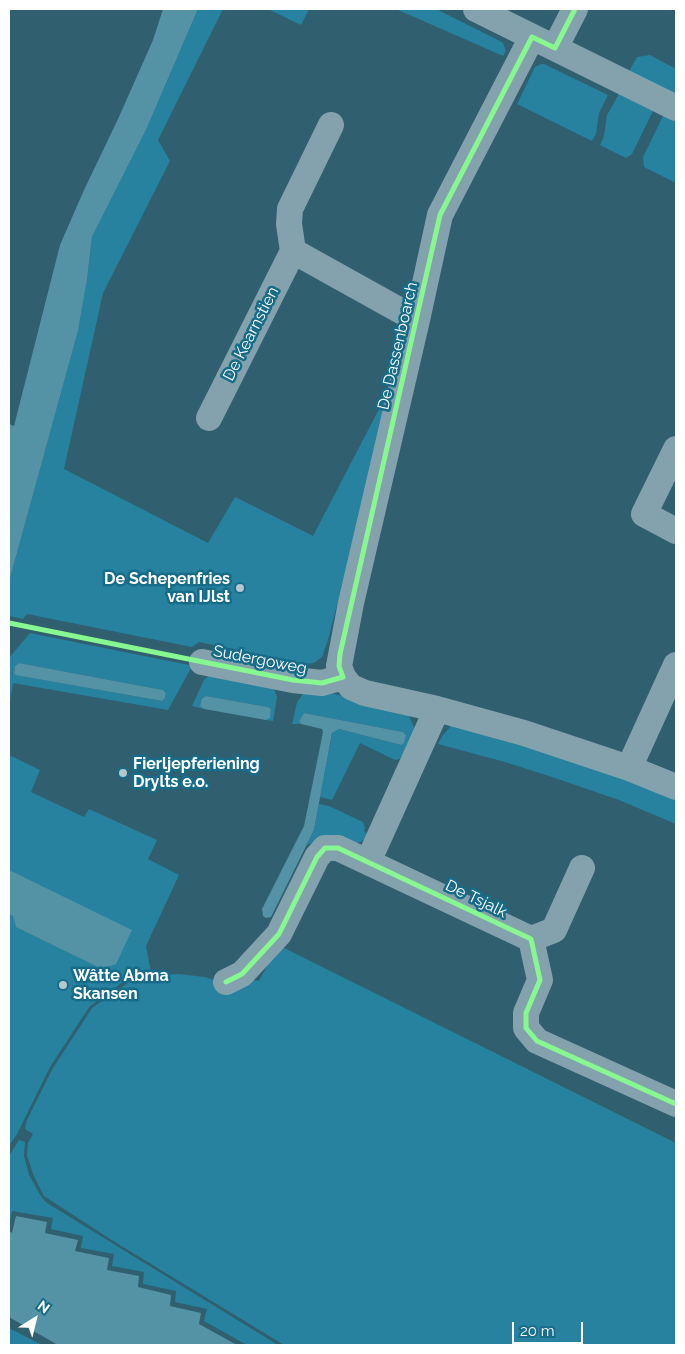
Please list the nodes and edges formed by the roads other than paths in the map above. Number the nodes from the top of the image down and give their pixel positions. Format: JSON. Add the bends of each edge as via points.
{"nodes":[{"id":1,"x":476,"y":9,"type":"edge"},
{"id":2,"x":575,"y":9,"type":"edge"},
{"id":3,"x":543,"y":43,"type":"junction"},
{"id":4,"x":676,"y":108,"type":"edge"},
{"id":5,"x":331,"y":125,"type":"dead end"},
{"id":6,"x":293,"y":250,"type":"junction"},
{"id":7,"x":417,"y":320,"type":"junction"},
{"id":8,"x":209,"y":418,"type":"dead end"},
{"id":9,"x":676,"y":449,"type":"edge"},
{"id":10,"x":676,"y":530,"type":"edge"},
{"id":11,"x":202,"y":662,"type":"dead end"},
{"id":12,"x":676,"y":664,"type":"edge"},
{"id":13,"x":343,"y":677,"type":"junction"},
{"id":14,"x":437,"y":709,"type":"junction"},
{"id":15,"x":629,"y":768,"type":"junction"},
{"id":16,"x":676,"y":787,"type":"edge"},
{"id":17,"x":368,"y":862,"type":"junction"},
{"id":18,"x":582,"y":868,"type":"dead end"},
{"id":19,"x":531,"y":939,"type":"junction"},
{"id":20,"x":226,"y":982,"type":"dead end"},
{"id":21,"x":676,"y":1104,"type":"edge"}],
"edges":[{"from":1,"to":3,"type":"street"},
{"from":2,"to":3,"type":"street","name":"De Dassenboarch"},
{"from":3,"to":4,"type":"street"},
{"from":3,"to":7,"type":"street","name":"De Dassenboarch","via":[[440,215]]},
{"from":5,"to":6,"type":"street","via":[[290,209]]},
{"from":6,"to":7,"type":"street"},
{"from":6,"to":8,"type":"street","name":"De Kearnstien"},
{"from":7,"to":13,"type":"street","name":"De Dassenboarch","via":[[340,654],[339,666]]},
{"from":9,"to":10,"type":"street","via":[[644,514]]},
{"from":11,"to":13,"type":"street","name":"Sudergoweg","via":[[293,680],[322,683]]},
{"from":12,"to":15,"type":"street"},
{"from":13,"to":14,"type":"street","via":[[351,687],[365,693]]},
{"from":14,"to":15,"type":"street"},
{"from":14,"to":17,"type":"street"},
{"from":15,"to":16,"type":"street"},
{"from":17,"to":19,"type":"street","name":"De Tsjalk"},
{"from":17,"to":20,"type":"street","name":"De Tsjalk","via":[[338,848],[325,848],[317,857],[279,934],[242,974]]},
{"from":18,"to":19,"type":"street","via":[[554,930]]},
{"from":19,"to":21,"type":"street","via":[[540,980],[526,1013],[526,1028],[537,1041]]}]}
